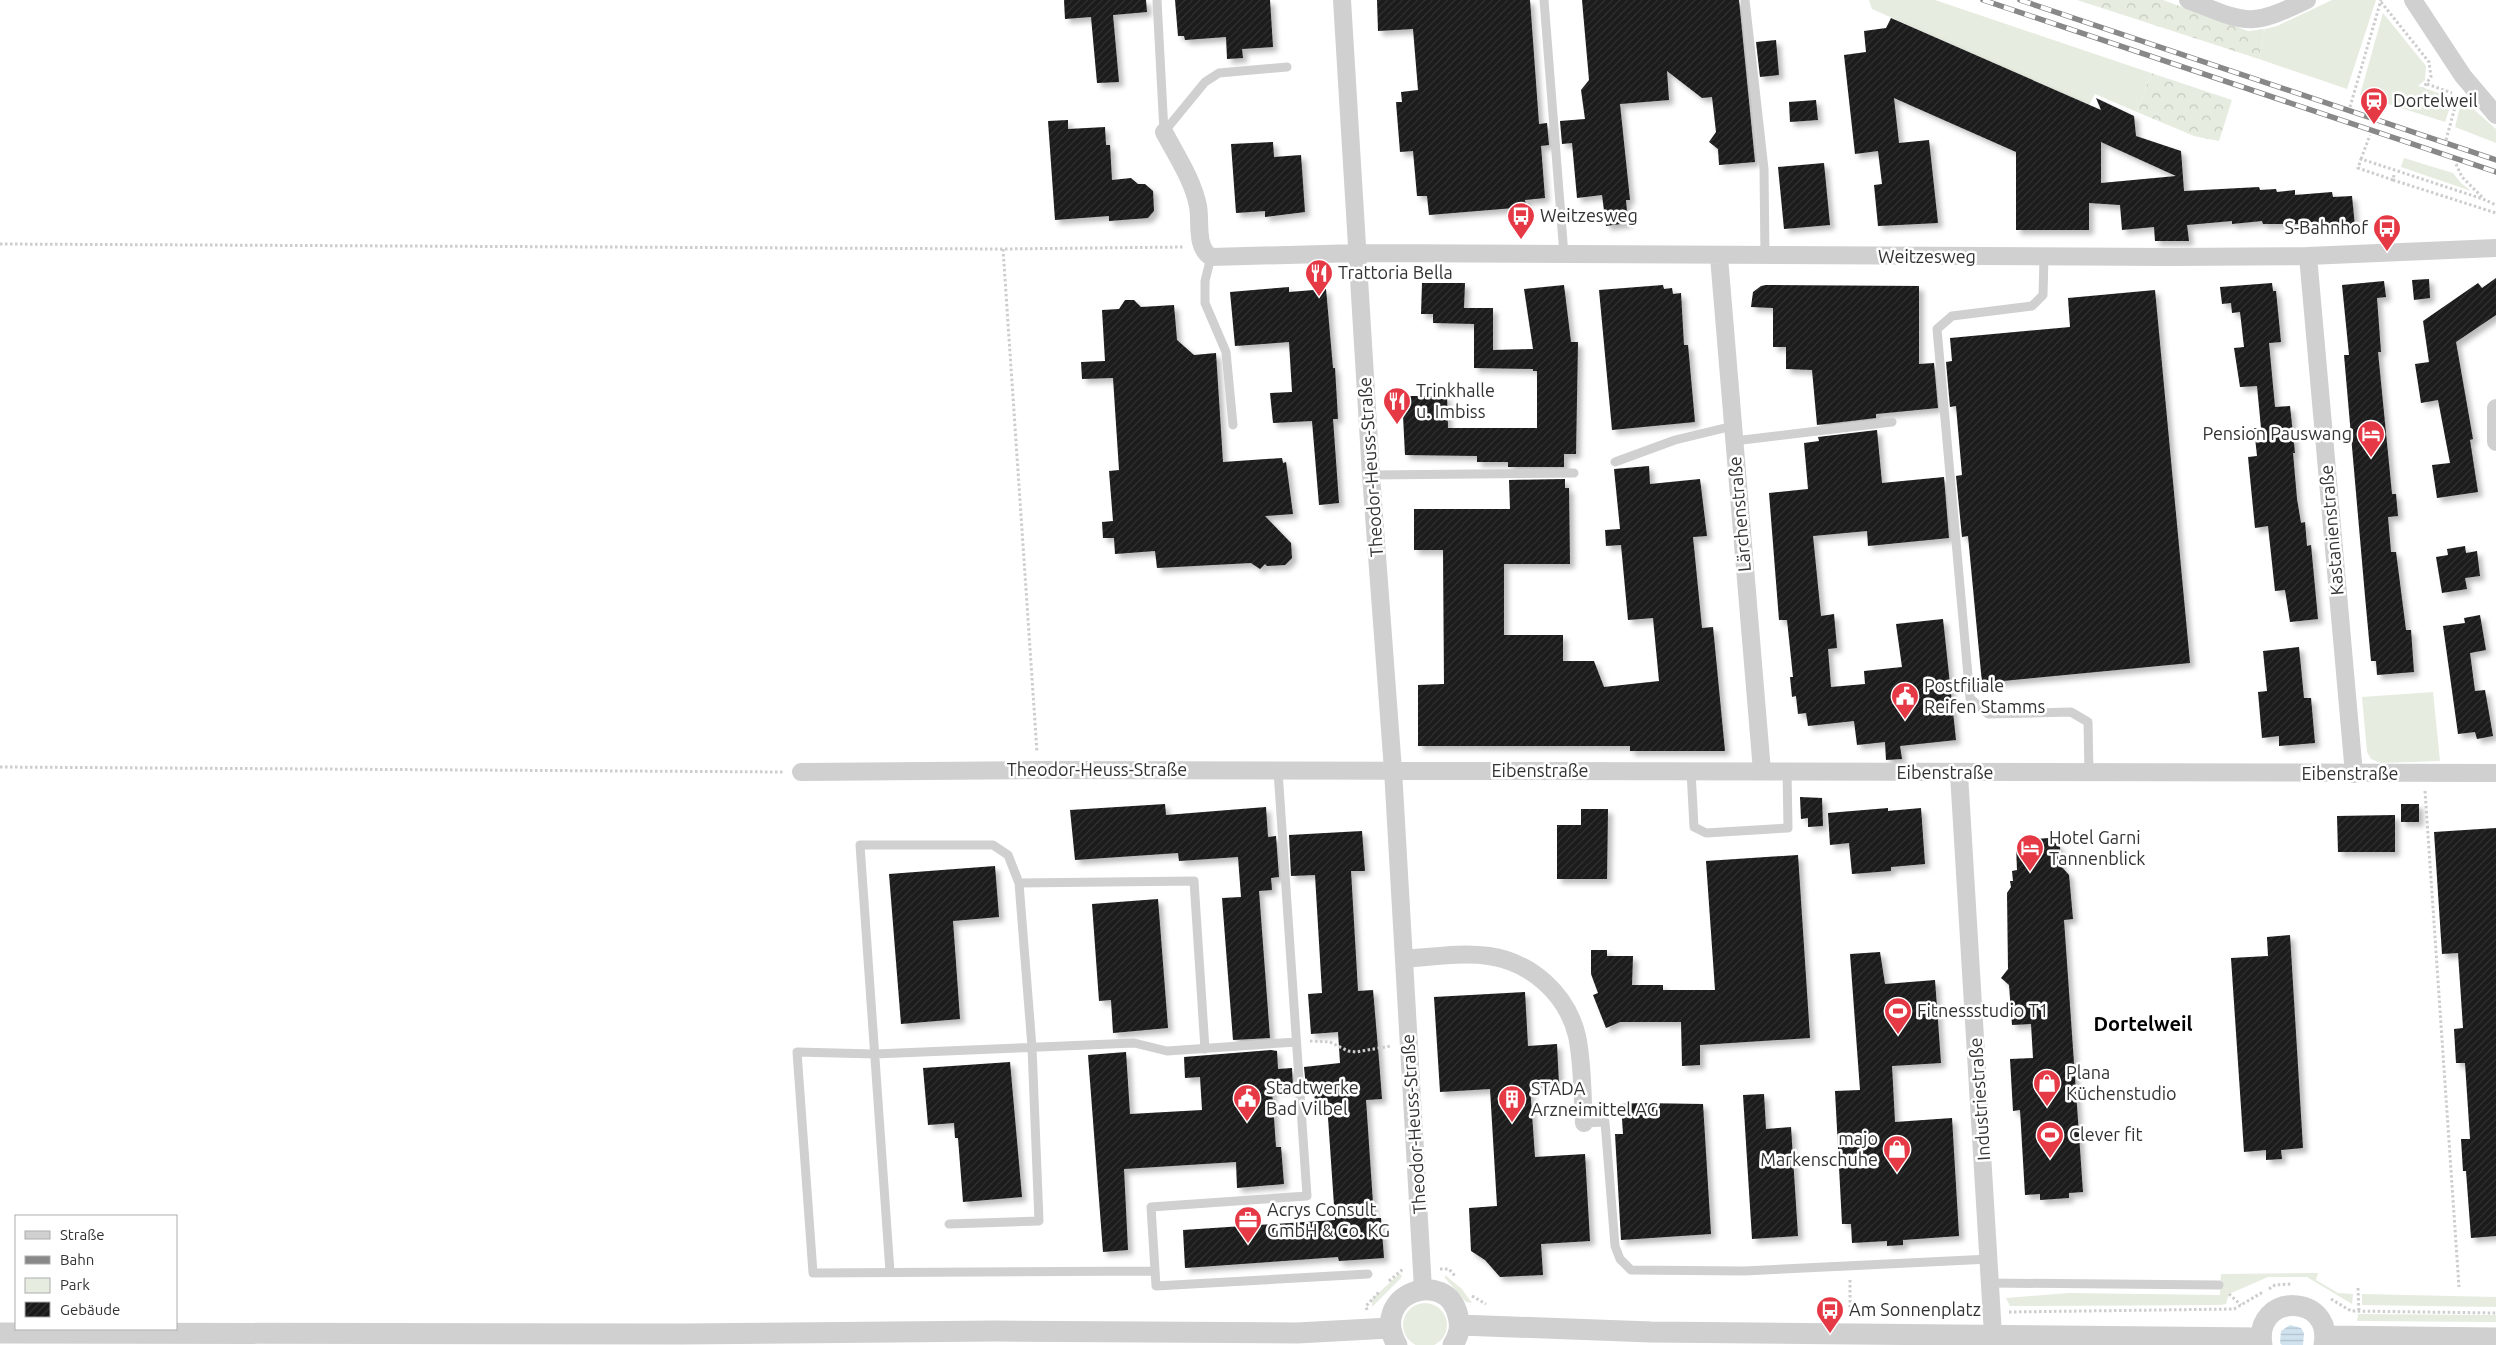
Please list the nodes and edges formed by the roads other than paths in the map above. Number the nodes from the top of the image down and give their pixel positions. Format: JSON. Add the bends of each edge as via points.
{"nodes":[{"id":1,"x":1157,"y":0,"type":"edge"},
{"id":2,"x":1342,"y":0,"type":"edge"},
{"id":3,"x":1544,"y":0,"type":"edge"},
{"id":4,"x":1745,"y":0,"type":"edge"},
{"id":5,"x":2188,"y":0,"type":"edge"},
{"id":6,"x":2307,"y":0,"type":"edge"},
{"id":7,"x":2414,"y":0,"type":"edge"},
{"id":8,"x":1287,"y":68,"type":"dead end"},
{"id":9,"x":2496,"y":115,"type":"edge"},
{"id":10,"x":1164,"y":132,"type":"junction"},
{"id":11,"x":2496,"y":248,"type":"edge"},
{"id":12,"x":1206,"y":252,"type":"junction"},
{"id":13,"x":1358,"y":253,"type":"junction"},
{"id":14,"x":1564,"y":255,"type":"junction"},
{"id":15,"x":2308,"y":256,"type":"junction"},
{"id":16,"x":1718,"y":257,"type":"junction"},
{"id":17,"x":1765,"y":257,"type":"junction"},
{"id":18,"x":2044,"y":257,"type":"junction"},
{"id":19,"x":2496,"y":408,"type":"edge"},
{"id":20,"x":1892,"y":422,"type":"dead end"},
{"id":21,"x":1232,"y":425,"type":"dead end"},
{"id":22,"x":1734,"y":433,"type":"junction"},
{"id":23,"x":2496,"y":442,"type":"edge"},
{"id":24,"x":1615,"y":462,"type":"dead end"},
{"id":25,"x":1574,"y":473,"type":"dead end"},
{"id":26,"x":1371,"y":475,"type":"junction"},
{"id":27,"x":1393,"y":770,"type":"junction"},
{"id":28,"x":1278,"y":771,"type":"junction"},
{"id":29,"x":1690,"y":771,"type":"junction"},
{"id":30,"x":1762,"y":771,"type":"junction"},
{"id":31,"x":1788,"y":771,"type":"junction"},
{"id":32,"x":801,"y":772,"type":"road end"},
{"id":33,"x":2496,"y":773,"type":"edge"},
{"id":34,"x":1959,"y":774,"type":"junction"},
{"id":35,"x":2089,"y":774,"type":"junction"},
{"id":36,"x":2354,"y":774,"type":"junction"},
{"id":37,"x":1020,"y":883,"type":"junction"},
{"id":38,"x":1404,"y":959,"type":"junction"},
{"id":39,"x":1296,"y":1042,"type":"junction"},
{"id":40,"x":1032,"y":1047,"type":"junction"},
{"id":41,"x":1205,"y":1048,"type":"junction"},
{"id":42,"x":875,"y":1054,"type":"junction"},
{"id":43,"x":1584,"y":1124,"type":"joint"},
{"id":44,"x":948,"y":1224,"type":"dead end"},
{"id":45,"x":1990,"y":1259,"type":"junction"},
{"id":46,"x":1155,"y":1270,"type":"junction"},
{"id":47,"x":890,"y":1272,"type":"junction"},
{"id":48,"x":1368,"y":1274,"type":"dead end"},
{"id":49,"x":1991,"y":1283,"type":"junction"},
{"id":50,"x":2219,"y":1285,"type":"dead end"},
{"id":51,"x":1423,"y":1289,"type":"junction"},
{"id":52,"x":1460,"y":1325,"type":"junction"},
{"id":53,"x":0,"y":1333,"type":"edge"},
{"id":54,"x":1993,"y":1335,"type":"junction"},
{"id":55,"x":1393,"y":1336,"type":"edge"},
{"id":56,"x":2496,"y":1338,"type":"edge"},
{"id":57,"x":1772,"y":1339,"type":"edge"},
{"id":58,"x":683,"y":1340,"type":"edge"},
{"id":59,"x":2325,"y":1340,"type":"edge"},
{"id":60,"x":2261,"y":1341,"type":"edge"},
{"id":61,"x":1453,"y":1345,"type":"edge"}],
"edges":[{"from":1,"to":10,"type":"lane"},
{"from":2,"to":13,"type":"street","name":"Theodor-Heuss-Straße"},
{"from":3,"to":14,"type":"lane"},
{"from":4,"to":17,"type":"lane","via":[[1764,169]]},
{"from":5,"to":6,"type":"street","via":[[2250,21],[2277,15]]},
{"from":7,"to":9,"type":"street","via":[[2462,76]]},
{"from":8,"to":10,"type":"lane","via":[[1219,73],[1205,82]]},
{"from":10,"to":12,"type":"street","via":[[1193,188]]},
{"from":11,"to":15,"type":"street","name":"Weitzesweg"},
{"from":12,"to":13,"type":"street"},
{"from":12,"to":21,"type":"lane","via":[[1205,303],[1226,352]]},
{"from":13,"to":14,"type":"street","name":"Weitzesweg"},
{"from":13,"to":26,"type":"street","name":"Theodor-Heuss-Straße"},
{"from":14,"to":16,"type":"street","name":"Weitzesweg"},
{"from":15,"to":18,"type":"street","name":"Weitzesweg"},
{"from":15,"to":36,"type":"street","name":"Kastanienstraße"},
{"from":16,"to":17,"type":"street","name":"Weitzesweg"},
{"from":16,"to":22,"type":"street","name":"Lärchenstraße"},
{"from":17,"to":18,"type":"street","name":"Weitzesweg"},
{"from":18,"to":35,"type":"lane","via":[[2043,295],[2032,306],[1952,316],[1937,329],[1970,698],[1988,714],[2071,712],[2088,722]]},
{"from":19,"to":23,"type":"street"},
{"from":20,"to":22,"type":"lane"},
{"from":22,"to":24,"type":"lane","via":[[1675,440]]},
{"from":22,"to":30,"type":"street","name":"Lärchenstraße"},
{"from":25,"to":26,"type":"lane"},
{"from":26,"to":27,"type":"street","name":"Theodor-Heuss-Straße"},
{"from":27,"to":28,"type":"street","name":"Theodor-Heuss-Straße"},
{"from":27,"to":29,"type":"street","name":"Eibenstraße"},
{"from":27,"to":38,"type":"street","name":"Theodor-Heuss-Straße"},
{"from":28,"to":32,"type":"street","name":"Theodor-Heuss-Straße"},
{"from":28,"to":39,"type":"lane"},
{"from":29,"to":30,"type":"street","name":"Eibenstraße"},
{"from":29,"to":31,"type":"lane","via":[[1694,827],[1706,834],[1788,828]]},
{"from":30,"to":31,"type":"street","name":"Eibenstraße"},
{"from":31,"to":34,"type":"street","name":"Eibenstraße"},
{"from":33,"to":36,"type":"street","name":"Eibenstraße"},
{"from":34,"to":35,"type":"street","name":"Eibenstraße"},
{"from":34,"to":45,"type":"street","name":"Industriestraße"},
{"from":35,"to":36,"type":"street","name":"Eibenstraße"},
{"from":37,"to":40,"type":"lane"},
{"from":37,"to":41,"type":"lane","via":[[1194,881]]},
{"from":37,"to":42,"type":"lane","via":[[1008,855],[993,845],[860,845]]},
{"from":38,"to":43,"type":"street","via":[[1488,956],[1508,960],[1554,990],[1576,1035]]},
{"from":38,"to":51,"type":"street","name":"Theodor-Heuss-Straße"},
{"from":39,"to":41,"type":"lane"},
{"from":39,"to":46,"type":"lane","via":[[1307,1196],[1151,1207]]},
{"from":40,"to":41,"type":"lane","via":[[1134,1043],[1167,1051]]},
{"from":40,"to":42,"type":"lane"},
{"from":40,"to":44,"type":"lane","via":[[1039,1220]]},
{"from":42,"to":47,"type":"lane"},
{"from":42,"to":47,"type":"lane","via":[[797,1052],[813,1273]]},
{"from":43,"to":45,"type":"lane","via":[[1605,1122],[1614,1246],[1620,1259],[1631,1270],[1744,1270]]},
{"from":45,"to":49,"type":"street","name":"Industriestraße"},
{"from":46,"to":47,"type":"lane"},
{"from":46,"to":48,"type":"lane","via":[[1156,1286]]},
{"from":49,"to":50,"type":"lane"},
{"from":49,"to":54,"type":"street","name":"Industriestraße"},
{"from":51,"to":52,"type":"street","via":[[1434,1290],[1451,1301]]},
{"from":51,"to":55,"type":"street","via":[[1414,1291],[1394,1308]]},
{"from":52,"to":57,"type":"street"},
{"from":52,"to":61,"type":"street"},
{"from":53,"to":58,"type":"street","via":[[422,1334]]},
{"from":54,"to":57,"type":"street"},
{"from":54,"to":60,"type":"street"},
{"from":55,"to":58,"type":"street","via":[[1368,1329],[1298,1332],[996,1331]]},
{"from":56,"to":59,"type":"street"},
{"from":59,"to":60,"type":"street","via":[[2322,1324],[2315,1313],[2292,1305],[2280,1307],[2270,1315],[2263,1325]]}]}
